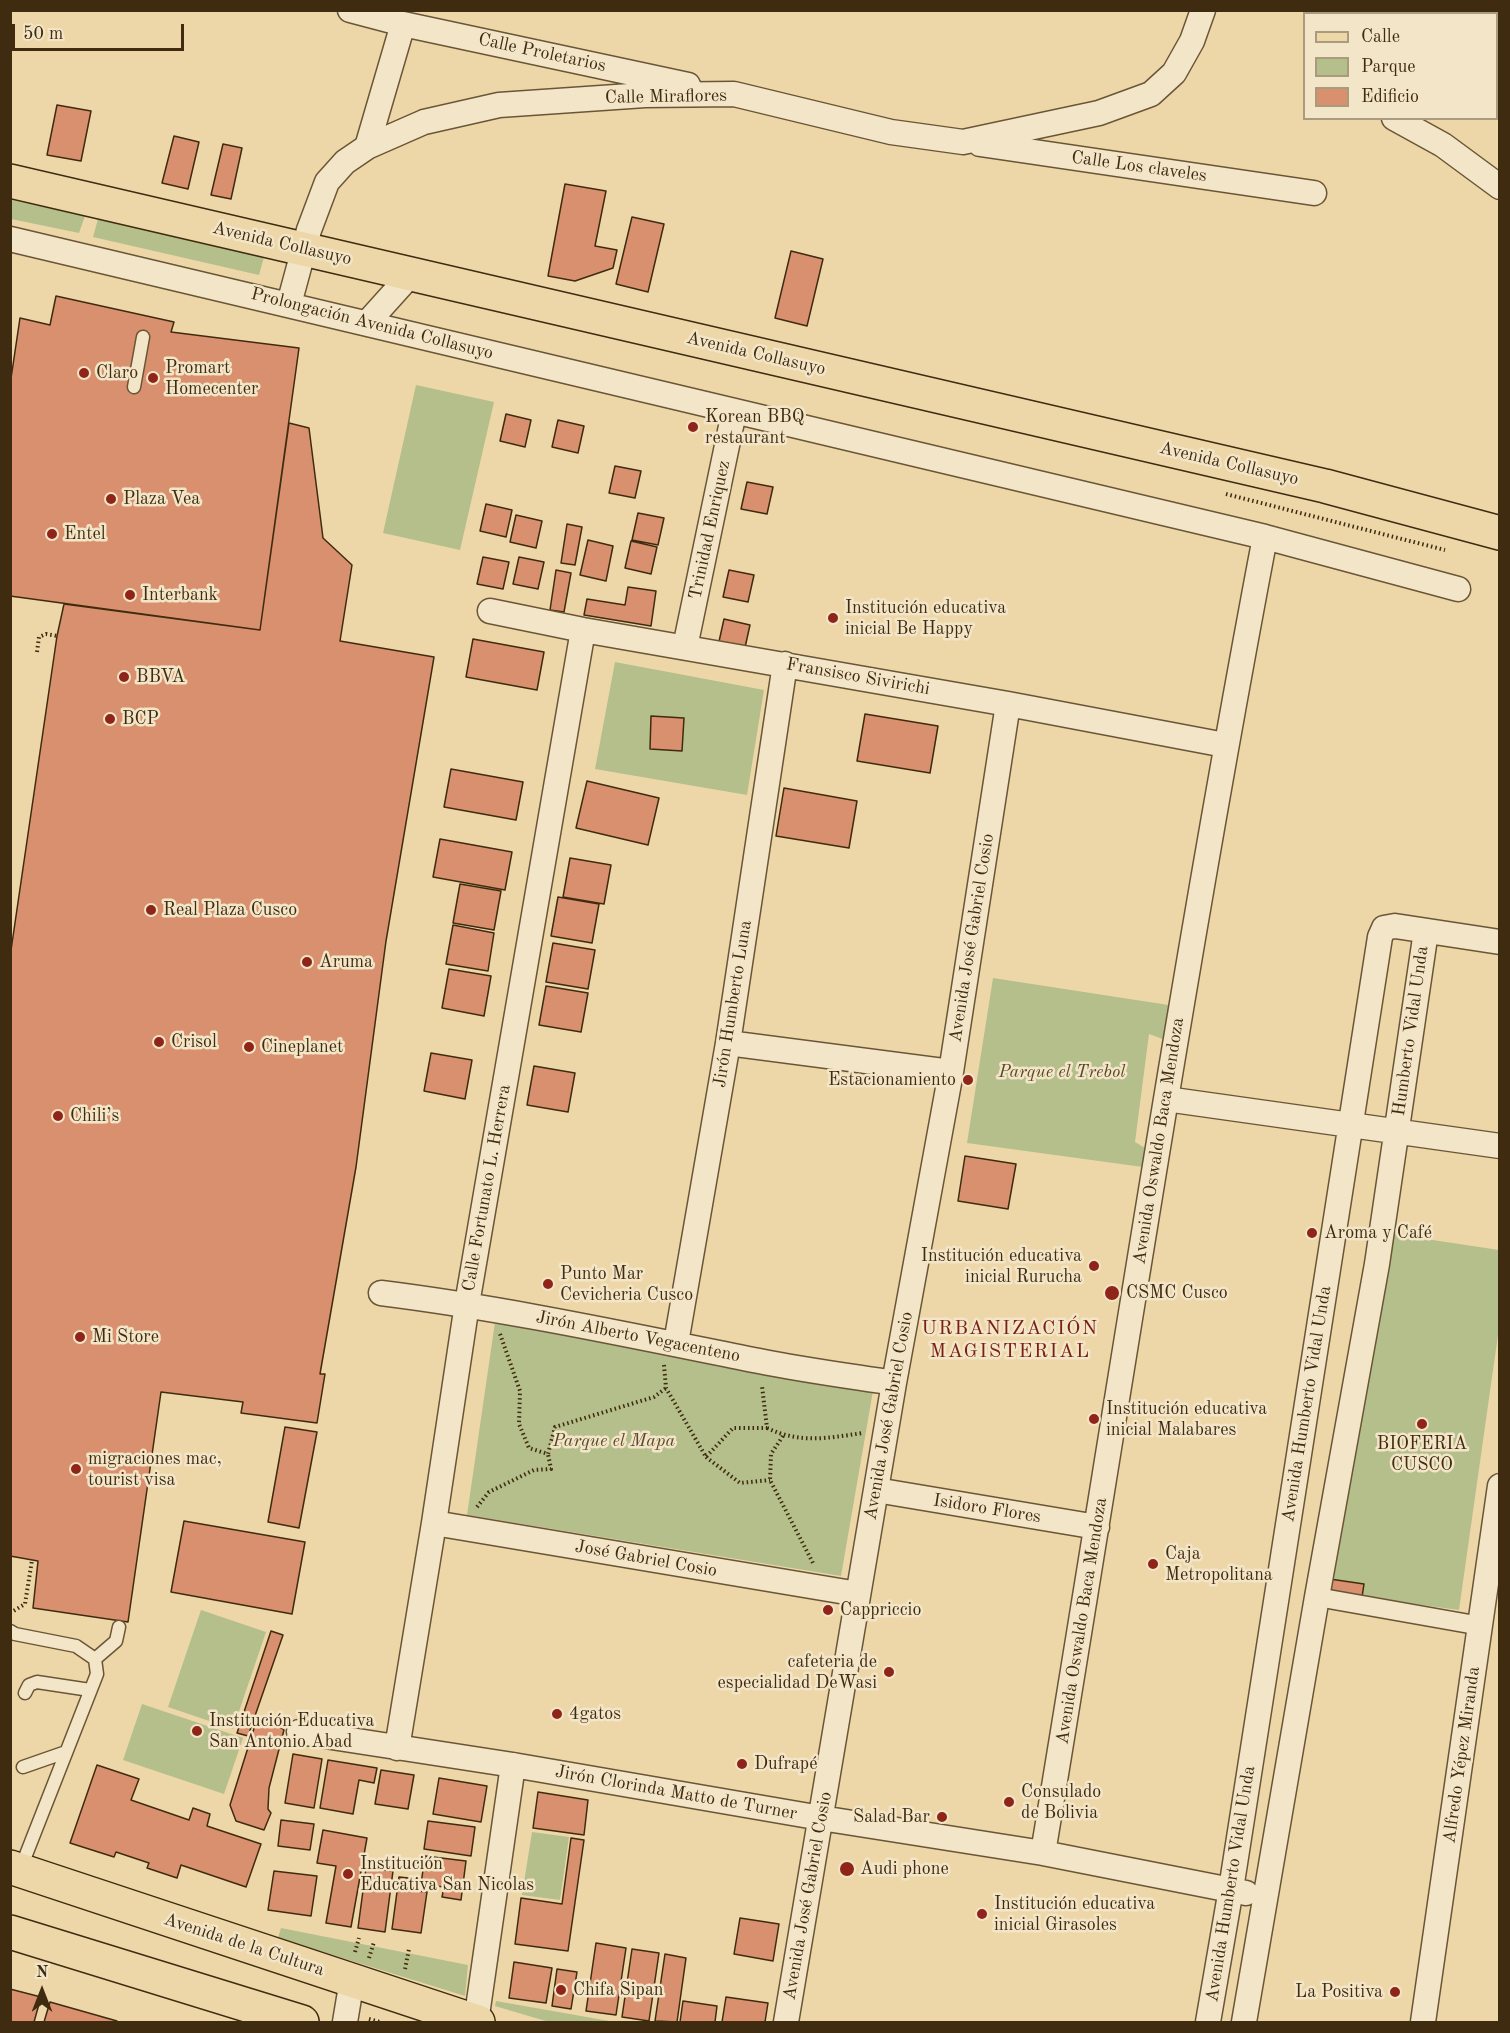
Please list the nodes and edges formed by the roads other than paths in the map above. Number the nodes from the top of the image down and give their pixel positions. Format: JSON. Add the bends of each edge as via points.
{"nodes":[{"id":1,"x":350,"y":10,"type":"edge"},
{"id":2,"x":1203,"y":10,"type":"edge"},
{"id":3,"x":403,"y":24,"type":"junction"},
{"id":4,"x":734,"y":94,"type":"junction"},
{"id":5,"x":1398,"y":120,"type":"edge"},
{"id":6,"x":963,"y":142,"type":"junction"},
{"id":7,"x":367,"y":147,"type":"junction"},
{"id":8,"x":10,"y":181,"type":"edge"},
{"id":9,"x":1500,"y":187,"type":"edge"},
{"id":10,"x":1314,"y":193,"type":"dead end"},
{"id":11,"x":10,"y":239,"type":"edge"},
{"id":12,"x":303,"y":248,"type":"junction"},
{"id":13,"x":412,"y":273,"type":"junction"},
{"id":14,"x":289,"y":304,"type":"junction"},
{"id":15,"x":367,"y":323,"type":"junction"},
{"id":16,"x":143,"y":337,"type":"dead end"},
{"id":17,"x":134,"y":387,"type":"dead end"},
{"id":18,"x":734,"y":412,"type":"junction"},
{"id":19,"x":1500,"y":533,"type":"edge"},
{"id":20,"x":1265,"y":537,"type":"junction"},
{"id":21,"x":1458,"y":589,"type":"dead end"},
{"id":22,"x":490,"y":611,"type":"dead end"},
{"id":23,"x":583,"y":630,"type":"junction"},
{"id":24,"x":686,"y":647,"type":"junction"},
{"id":25,"x":785,"y":664,"type":"junction"},
{"id":26,"x":1008,"y":704,"type":"junction"},
{"id":27,"x":1226,"y":745,"type":"junction"},
{"id":28,"x":1426,"y":931,"type":"junction"},
{"id":29,"x":1500,"y":942,"type":"edge"},
{"id":30,"x":728,"y":1043,"type":"junction"},
{"id":31,"x":951,"y":1072,"type":"junction"},
{"id":32,"x":1166,"y":1099,"type":"junction"},
{"id":33,"x":1350,"y":1125,"type":"junction"},
{"id":34,"x":1397,"y":1131,"type":"junction"},
{"id":35,"x":1500,"y":1146,"type":"edge"},
{"id":36,"x":381,"y":1293,"type":"dead end"},
{"id":37,"x":467,"y":1304,"type":"junction"},
{"id":38,"x":676,"y":1343,"type":"junction"},
{"id":39,"x":894,"y":1383,"type":"junction"},
{"id":40,"x":1500,"y":1486,"type":"edge"},
{"id":41,"x":876,"y":1490,"type":"junction"},
{"id":42,"x":434,"y":1523,"type":"junction"},
{"id":43,"x":1097,"y":1527,"type":"junction"},
{"id":44,"x":858,"y":1594,"type":"junction"},
{"id":45,"x":1317,"y":1597,"type":"junction"},
{"id":46,"x":118,"y":1627,"type":"dead end"},
{"id":47,"x":1490,"y":1627,"type":"edge"},
{"id":48,"x":10,"y":1631,"type":"edge"},
{"id":49,"x":95,"y":1659,"type":"junction"},
{"id":50,"x":90,"y":1690,"type":"junction"},
{"id":51,"x":25,"y":1693,"type":"dead end"},
{"id":52,"x":299,"y":1732,"type":"dead end"},
{"id":53,"x":397,"y":1748,"type":"junction"},
{"id":54,"x":66,"y":1752,"type":"junction"},
{"id":55,"x":513,"y":1765,"type":"junction"},
{"id":56,"x":23,"y":1767,"type":"dead end"},
{"id":57,"x":821,"y":1818,"type":"junction"},
{"id":58,"x":1044,"y":1853,"type":"junction"},
{"id":59,"x":15,"y":1869,"type":"edge"},
{"id":60,"x":1231,"y":1889,"type":"junction"},
{"id":61,"x":1265,"y":1897,"type":"junction"},
{"id":62,"x":10,"y":1932,"type":"edge"},
{"id":63,"x":352,"y":1980,"type":"junction"},
{"id":64,"x":302,"y":2022,"type":"edge"},
{"id":65,"x":345,"y":2022,"type":"edge"},
{"id":66,"x":477,"y":2022,"type":"edge"},
{"id":67,"x":786,"y":2022,"type":"edge"},
{"id":68,"x":1208,"y":2022,"type":"edge"},
{"id":69,"x":1244,"y":2022,"type":"edge"},
{"id":70,"x":1423,"y":2022,"type":"edge"}],
"edges":[{"from":1,"to":3,"type":"street","name":"Calle Proletarios"},
{"from":2,"to":6,"type":"street","name":"Calle Miraflores","via":[[1174,73],[1150,94],[1099,113]]},
{"from":3,"to":4,"type":"street","name":"Calle Proletarios"},
{"from":3,"to":7,"type":"street"},
{"from":4,"to":6,"type":"street","name":"Calle Miraflores","via":[[891,132]]},
{"from":4,"to":7,"type":"street","name":"Calle Miraflores","via":[[645,95],[499,105],[424,122]]},
{"from":5,"to":9,"type":"street","via":[[1443,145]]},
{"from":6,"to":10,"type":"street","name":"Calle Los claveles"},
{"from":7,"to":12,"type":"street","name":"Calle Miraflores","via":[[345,162],[327,182]]},
{"from":8,"to":12,"type":"main road","name":"Avenida Collasuyo"},
{"from":11,"to":14,"type":"street","name":"Prolongación Avenida Collasuyo"},
{"from":12,"to":13,"type":"main road","name":"Avenida Collasuyo"},
{"from":12,"to":14,"type":"street","name":"Calle Miraflores"},
{"from":13,"to":15,"type":"street"},
{"from":13,"to":19,"type":"main road","name":"Avenida Collasuyo","via":[[1325,486]]},
{"from":14,"to":15,"type":"street","name":"Prolongación Avenida Collasuyo"},
{"from":15,"to":18,"type":"street","name":"Prolongación Avenida Collasuyo"},
{"from":16,"to":17,"type":"lane"},
{"from":18,"to":20,"type":"street","name":"Prolongación Avenida Collasuyo"},
{"from":18,"to":24,"type":"street","name":"Trinidad Enriquez"},
{"from":20,"to":21,"type":"street","name":"Prolongación Avenida Collasuyo"},
{"from":20,"to":27,"type":"street","name":"Avenida Oswaldo Baca Mendoza"},
{"from":22,"to":23,"type":"street","name":"Fransisco Sivirichi"},
{"from":23,"to":24,"type":"street","name":"Fransisco Sivirichi"},
{"from":23,"to":37,"type":"street","name":"Calle Fortunato L. Herrera"},
{"from":24,"to":25,"type":"street","name":"Fransisco Sivirichi"},
{"from":25,"to":26,"type":"street","name":"Fransisco Sivirichi"},
{"from":25,"to":30,"type":"street","name":"Jirón Humberto Luna"},
{"from":26,"to":27,"type":"street","name":"Fransisco Sivirichi"},
{"from":26,"to":31,"type":"street","name":"Avenida José Gabriel Cosio"},
{"from":27,"to":32,"type":"street","name":"Avenida Oswaldo Baca Mendoza"},
{"from":28,"to":29,"type":"street"},
{"from":28,"to":33,"type":"street","name":"Avenida Humberto Vidal Unda","via":[[1395,926],[1384,928],[1380,937]]},
{"from":28,"to":34,"type":"street","name":"Humberto Vidal Unda"},
{"from":30,"to":31,"type":"street"},
{"from":30,"to":38,"type":"street","name":"Jirón Humberto Luna"},
{"from":31,"to":39,"type":"street","name":"Avenida José Gabriel Cosio"},
{"from":32,"to":33,"type":"street"},
{"from":32,"to":43,"type":"street","name":"Avenida Oswaldo Baca Mendoza"},
{"from":33,"to":34,"type":"street"},
{"from":33,"to":60,"type":"street","name":"Avenida Humberto Vidal Unda"},
{"from":34,"to":35,"type":"street"},
{"from":34,"to":45,"type":"street","name":"Avenida Humberto Vidal Unda"},
{"from":36,"to":37,"type":"street","name":"Jirón Alberto Vegacenteno"},
{"from":37,"to":38,"type":"street","name":"Jirón Alberto Vegacenteno"},
{"from":37,"to":42,"type":"street","name":"Calle Fortunato L. Herrera"},
{"from":38,"to":39,"type":"street","name":"Jirón Alberto Vegacenteno"},
{"from":39,"to":41,"type":"street","name":"Avenida José Gabriel Cosio"},
{"from":40,"to":47,"type":"street","name":"Alfredo Yépez Miranda"},
{"from":41,"to":43,"type":"street","name":"Isidoro Flores"},
{"from":41,"to":44,"type":"street","name":"Avenida José Gabriel Cosio"},
{"from":42,"to":44,"type":"street","name":"José Gabriel Cosio"},
{"from":42,"to":53,"type":"street","name":"Calle Fortunato L. Herrera"},
{"from":43,"to":58,"type":"street","name":"Avenida Oswaldo Baca Mendoza"},
{"from":44,"to":57,"type":"street","name":"Avenida José Gabriel Cosio"},
{"from":45,"to":47,"type":"street"},
{"from":45,"to":61,"type":"street","name":"Avenida Humberto Vidal Unda"},
{"from":46,"to":49,"type":"lane","via":[[116,1641]]},
{"from":47,"to":70,"type":"street","name":"Alfredo Yépez Miranda"},
{"from":48,"to":49,"type":"lane","via":[[76,1646]]},
{"from":49,"to":50,"type":"lane","via":[[97,1674]]},
{"from":50,"to":51,"type":"lane","via":[[37,1682],[29,1685]]},
{"from":50,"to":54,"type":"lane"},
{"from":52,"to":53,"type":"street","name":"Jirón Clorinda Matto de Turner"},
{"from":53,"to":55,"type":"street","name":"Jirón Clorinda Matto de Turner"},
{"from":54,"to":56,"type":"lane"},
{"from":54,"to":59,"type":"lane"},
{"from":55,"to":57,"type":"street","name":"Jirón Clorinda Matto de Turner"},
{"from":55,"to":66,"type":"street"},
{"from":57,"to":58,"type":"street","name":"Jirón Clorinda Matto de Turner"},
{"from":57,"to":67,"type":"street","name":"Avenida José Gabriel Cosio"},
{"from":58,"to":60,"type":"street","name":"Jirón Clorinda Matto de Turner"},
{"from":59,"to":63,"type":"main road","name":"Avenida de la Cultura"},
{"from":60,"to":61,"type":"street","name":"Jirón Clorinda Matto de Turner"},
{"from":60,"to":68,"type":"street","name":"Avenida Humberto Vidal Unda"},
{"from":61,"to":69,"type":"street","name":"Avenida Humberto Vidal Unda"},
{"from":62,"to":64,"type":"main road"},
{"from":63,"to":65,"type":"street"},
{"from":63,"to":66,"type":"main road","name":"Avenida de la Cultura"}]}
